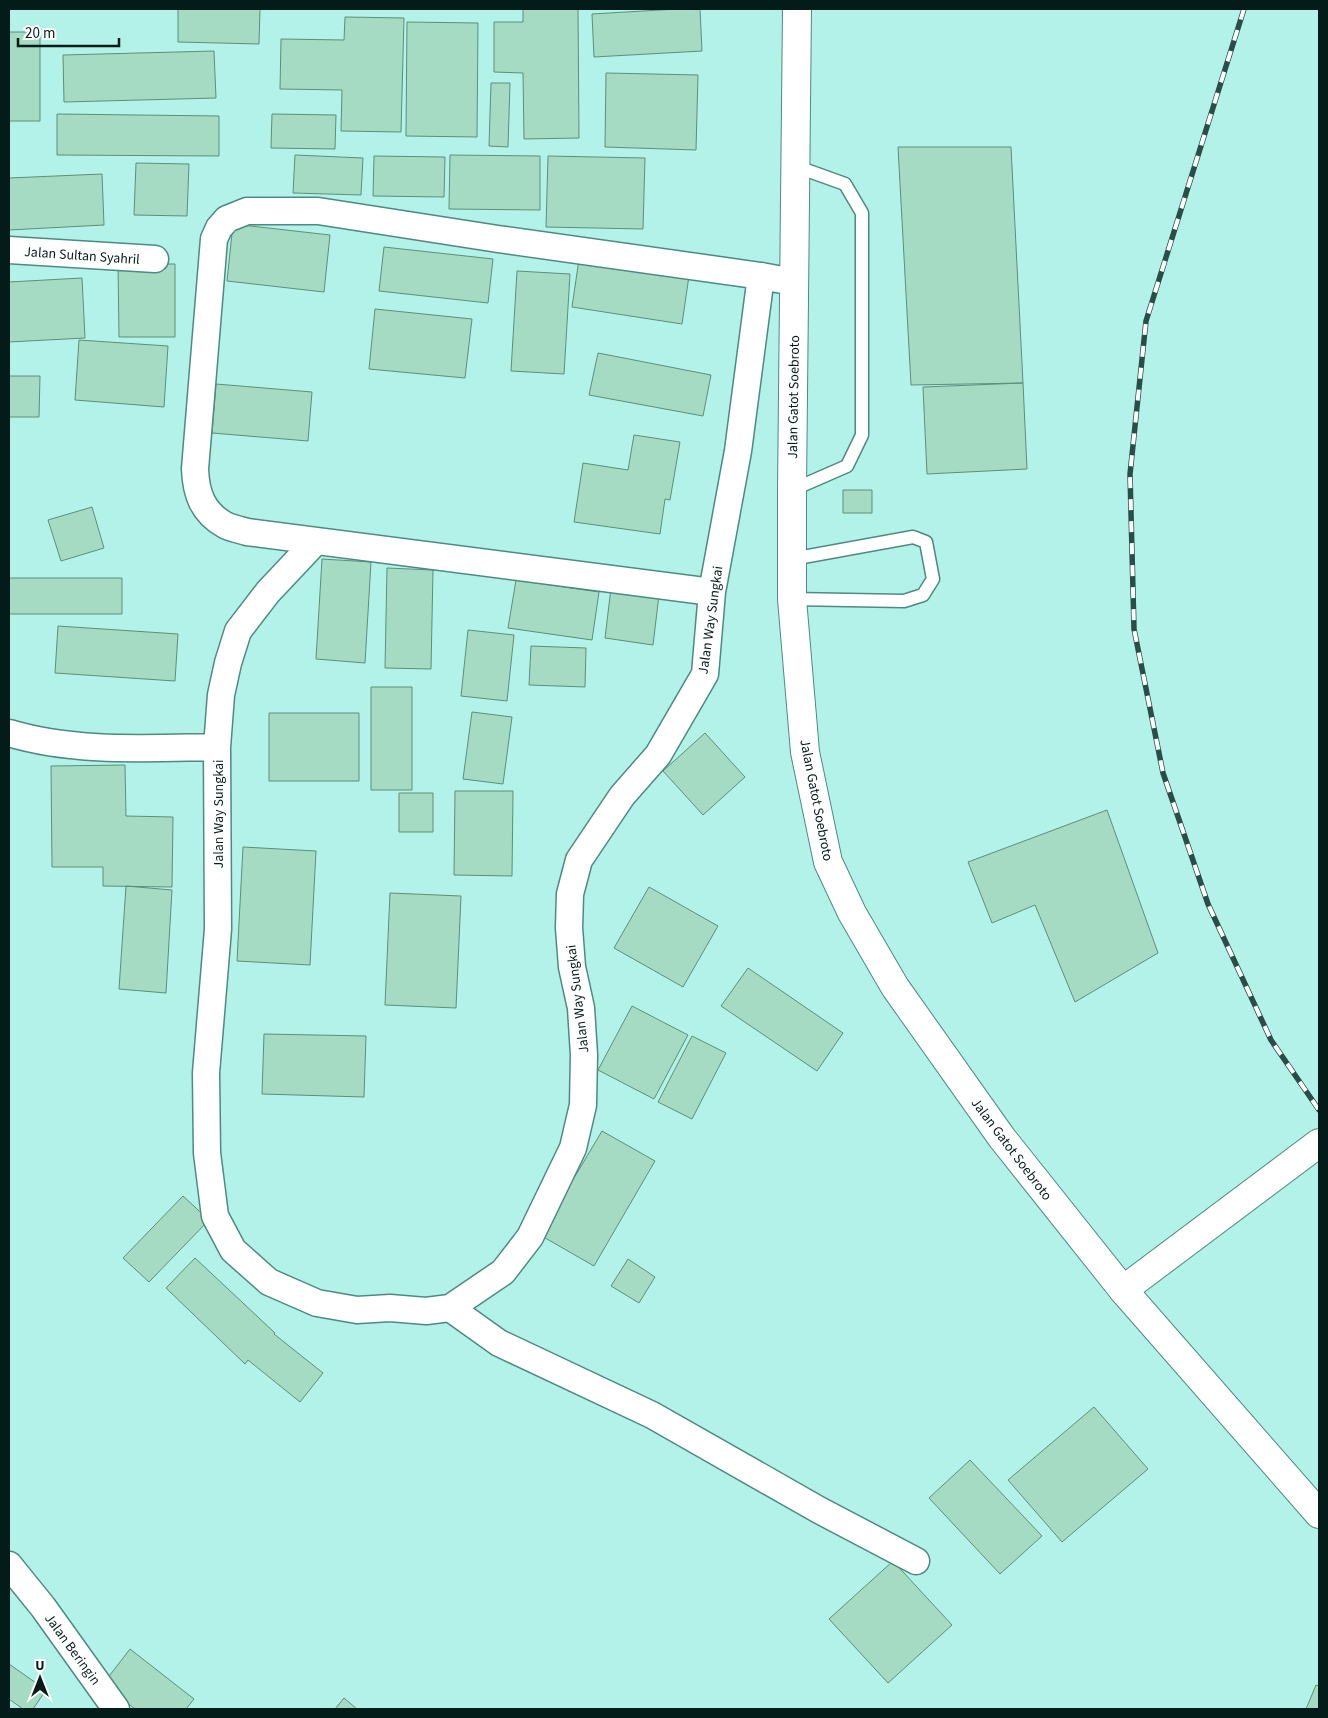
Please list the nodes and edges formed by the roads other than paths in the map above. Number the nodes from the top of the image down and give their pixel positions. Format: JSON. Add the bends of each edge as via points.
{"nodes":[{"id":1,"x":797,"y":9,"type":"edge"},
{"id":2,"x":795,"y":166,"type":"junction"},
{"id":3,"x":9,"y":250,"type":"edge"},
{"id":4,"x":155,"y":259,"type":"dead end"},
{"id":5,"x":761,"y":276,"type":"junction"},
{"id":6,"x":794,"y":282,"type":"junction"},
{"id":7,"x":792,"y":490,"type":"junction"},
{"id":8,"x":316,"y":541,"type":"junction"},
{"id":9,"x":792,"y":559,"type":"junction"},
{"id":10,"x":712,"y":592,"type":"junction"},
{"id":11,"x":792,"y":599,"type":"junction"},
{"id":12,"x":9,"y":733,"type":"edge"},
{"id":13,"x":217,"y":747,"type":"junction"},
{"id":14,"x":1319,"y":1143,"type":"edge"},
{"id":15,"x":1123,"y":1290,"type":"junction"},
{"id":16,"x":450,"y":1308,"type":"junction"},
{"id":17,"x":1319,"y":1514,"type":"edge"},
{"id":18,"x":916,"y":1561,"type":"dead end"},
{"id":19,"x":9,"y":1565,"type":"edge"},
{"id":20,"x":116,"y":1709,"type":"edge"}],
"edges":[{"from":1,"to":2,"type":"main road","name":"Jalan Gatot Soebroto"},
{"from":2,"to":6,"type":"main road","name":"Jalan Gatot Soebroto"},
{"from":2,"to":7,"type":"lane","via":[[845,184],[862,213],[862,434],[847,466]]},
{"from":3,"to":4,"type":"street","name":"Jalan Sultan Syahril"},
{"from":5,"to":6,"type":"street"},
{"from":5,"to":8,"type":"street","via":[[318,211],[247,212],[227,219],[214,239],[195,469],[200,502],[225,525],[247,532]]},
{"from":5,"to":10,"type":"street","name":"Jalan Way Sungkai","via":[[738,451]]},
{"from":6,"to":7,"type":"main road","name":"Jalan Gatot Soebroto"},
{"from":7,"to":9,"type":"main road","name":"Jalan Gatot Soebroto"},
{"from":8,"to":10,"type":"street"},
{"from":8,"to":13,"type":"street","name":"Jalan Way Sungkai","via":[[268,592],[238,631],[220,695]]},
{"from":9,"to":11,"type":"main road","name":"Jalan Gatot Soebroto"},
{"from":9,"to":11,"type":"lane","via":[[913,537],[926,542],[933,579],[923,595],[904,601]]},
{"from":10,"to":16,"type":"street","name":"Jalan Way Sungkai","via":[[705,674],[658,755],[622,796],[579,860],[570,894],[572,967],[581,1008],[584,1055],[583,1106],[573,1148],[530,1237],[503,1272]]},
{"from":11,"to":15,"type":"main road","name":"Jalan Gatot Soebroto","via":[[805,752],[828,862],[852,913],[895,987],[1002,1138]]},
{"from":12,"to":13,"type":"street","via":[[100,748]]},
{"from":13,"to":16,"type":"street","name":"Jalan Way Sungkai","via":[[218,929],[206,1073],[207,1153],[215,1216],[233,1250],[269,1282],[317,1304],[357,1310]]},
{"from":14,"to":15,"type":"main road"},
{"from":15,"to":17,"type":"main road","name":"Jalan Gatot Soebroto"},
{"from":16,"to":18,"type":"street","via":[[499,1343],[652,1415]]},
{"from":19,"to":20,"type":"street","name":"Jalan Beringin"}]}
